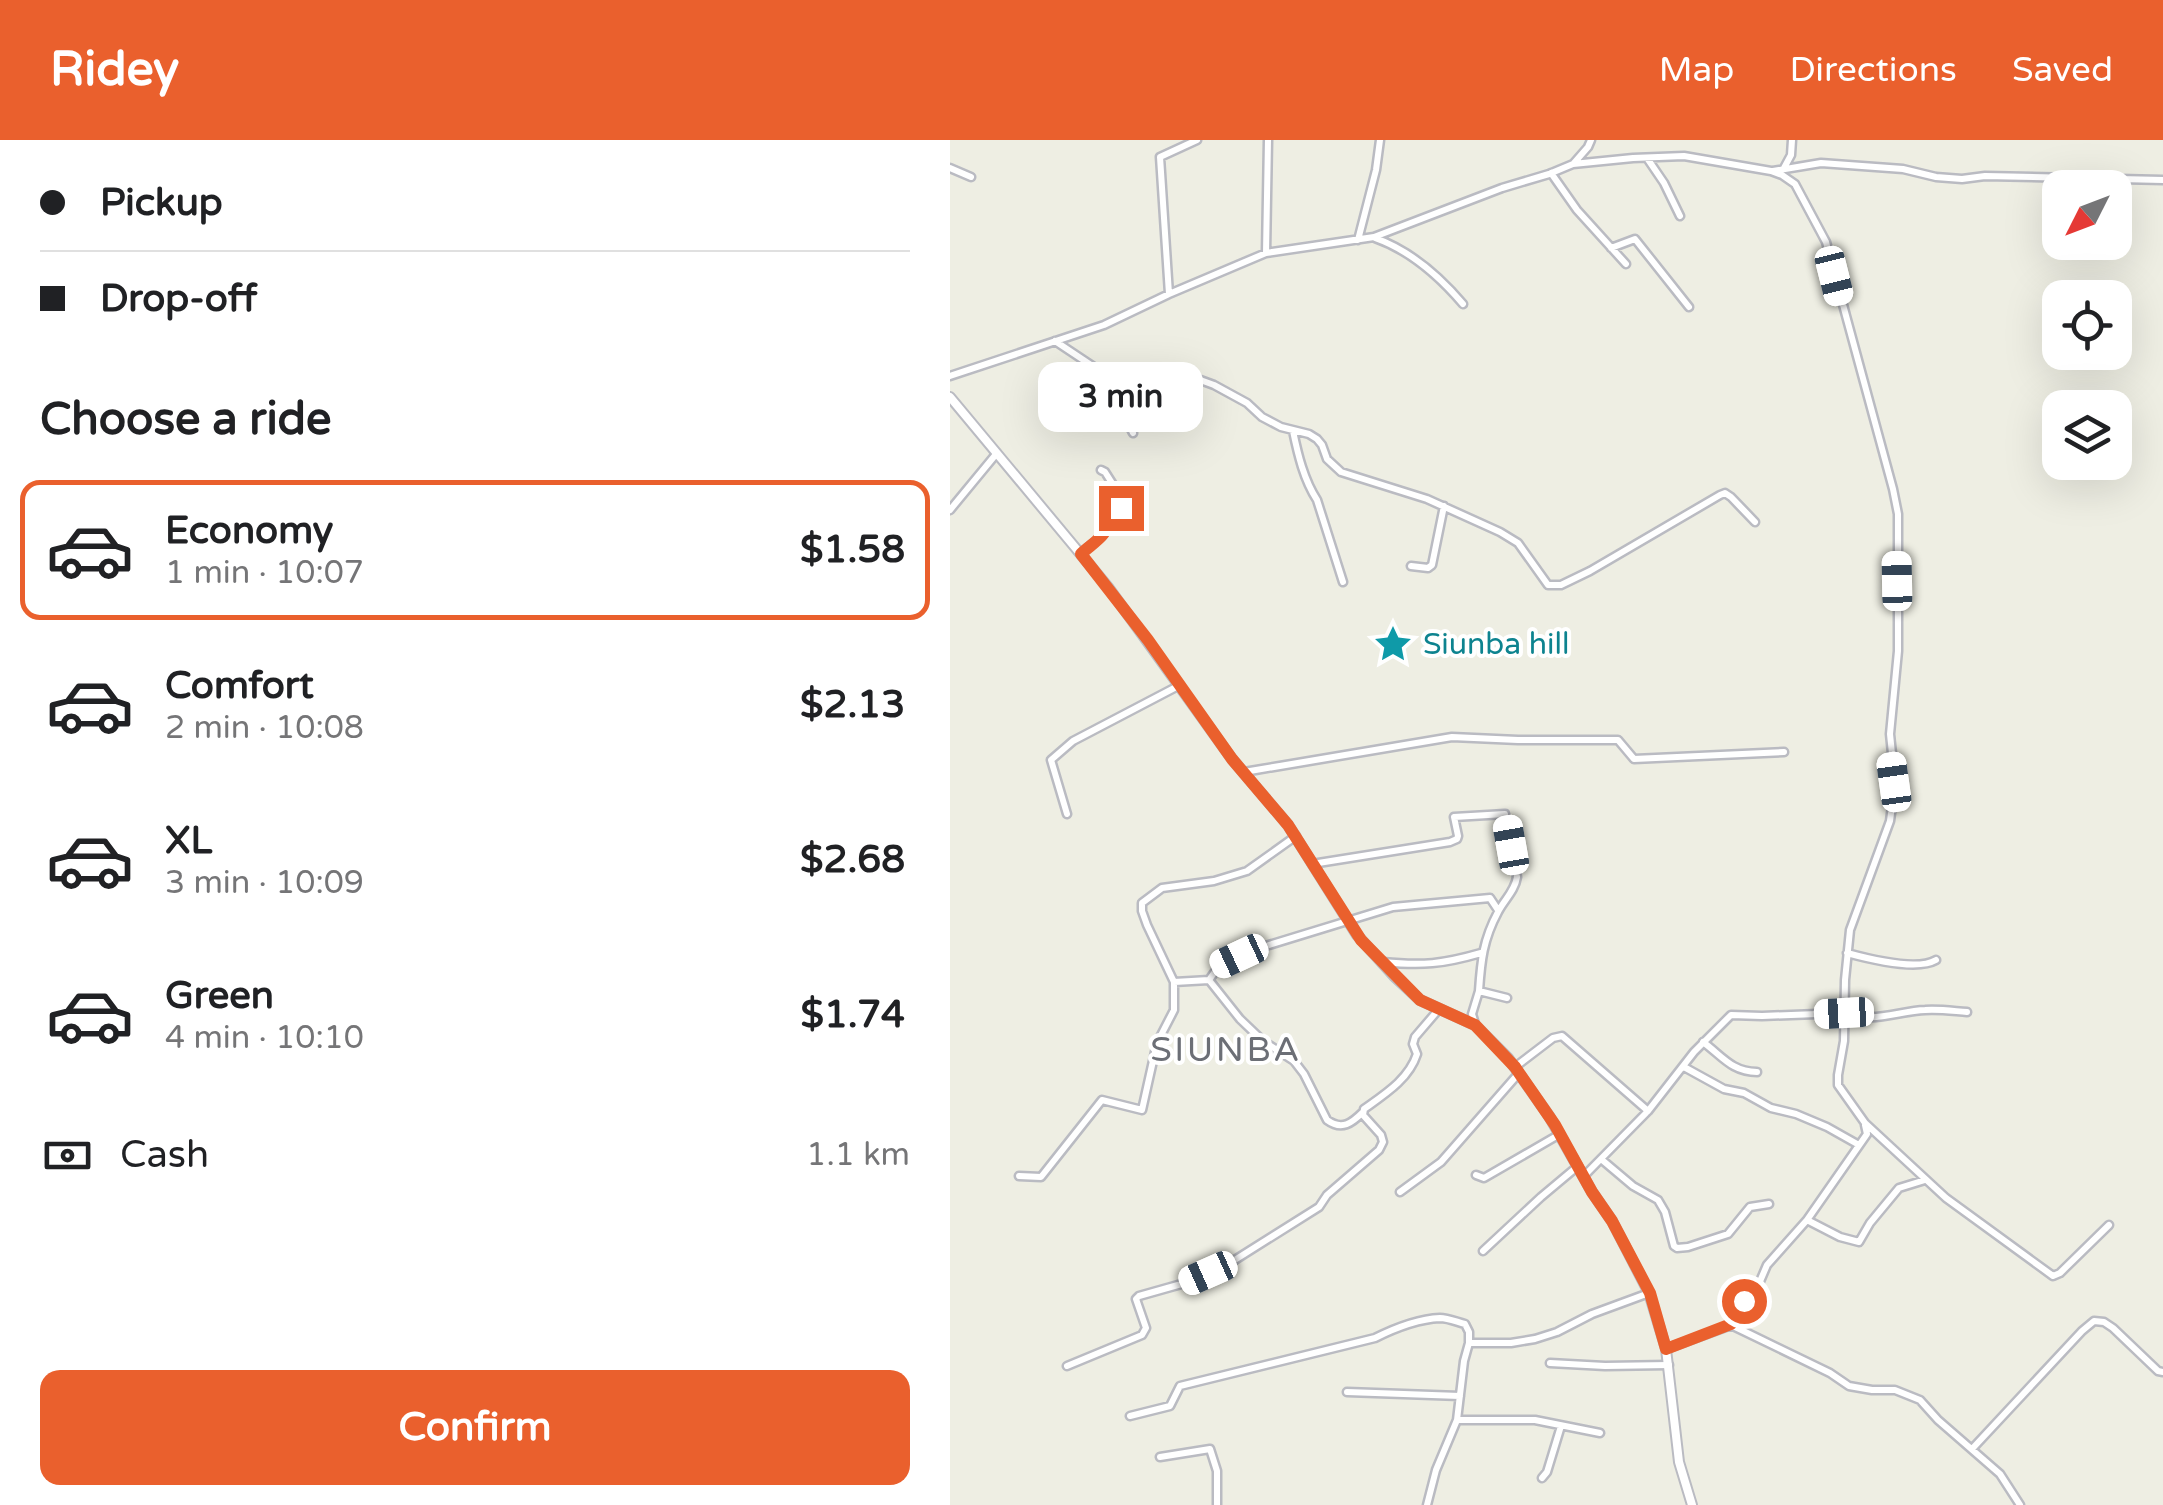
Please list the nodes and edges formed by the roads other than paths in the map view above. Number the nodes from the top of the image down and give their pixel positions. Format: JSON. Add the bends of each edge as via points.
{"nodes":[{"id":1,"x":1196,"y":140,"type":"edge"},
{"id":2,"x":1268,"y":140,"type":"edge"},
{"id":3,"x":1380,"y":140,"type":"edge"},
{"id":4,"x":1590,"y":140,"type":"edge"},
{"id":5,"x":1792,"y":140,"type":"edge"},
{"id":6,"x":1647,"y":157,"type":"junction"},
{"id":7,"x":1573,"y":164,"type":"junction"},
{"id":8,"x":950,"y":168,"type":"edge"},
{"id":9,"x":1783,"y":169,"type":"junction"},
{"id":10,"x":1771,"y":171,"type":"junction"},
{"id":11,"x":1551,"y":173,"type":"junction"},
{"id":12,"x":971,"y":177,"type":"dead end"},
{"id":13,"x":2163,"y":180,"type":"edge"},
{"id":14,"x":1680,"y":216,"type":"dead end"},
{"id":15,"x":1374,"y":237,"type":"junction"},
{"id":16,"x":1358,"y":240,"type":"junction"},
{"id":17,"x":1612,"y":248,"type":"junction"},
{"id":18,"x":1266,"y":253,"type":"junction"},
{"id":19,"x":1626,"y":264,"type":"dead end"},
{"id":20,"x":1169,"y":294,"type":"junction"},
{"id":21,"x":1463,"y":304,"type":"dead end"},
{"id":22,"x":1690,"y":306,"type":"dead end"},
{"id":23,"x":1055,"y":341,"type":"junction"},
{"id":24,"x":1112,"y":372,"type":"junction"},
{"id":25,"x":950,"y":376,"type":"edge"},
{"id":26,"x":950,"y":397,"type":"edge"},
{"id":27,"x":1293,"y":430,"type":"junction"},
{"id":28,"x":1133,"y":434,"type":"dead end"},
{"id":29,"x":998,"y":452,"type":"junction"},
{"id":30,"x":1101,"y":470,"type":"dead end"},
{"id":31,"x":1444,"y":506,"type":"junction"},
{"id":32,"x":950,"y":510,"type":"edge"},
{"id":33,"x":1755,"y":522,"type":"dead end"},
{"id":34,"x":1081,"y":554,"type":"junction"},
{"id":35,"x":1411,"y":566,"type":"dead end"},
{"id":36,"x":1342,"y":582,"type":"dead end"},
{"id":37,"x":1180,"y":685,"type":"junction"},
{"id":38,"x":1784,"y":752,"type":"dead end"},
{"id":39,"x":1244,"y":772,"type":"junction"},
{"id":40,"x":1067,"y":814,"type":"dead end"},
{"id":41,"x":1296,"y":836,"type":"junction"},
{"id":42,"x":1312,"y":864,"type":"junction"},
{"id":43,"x":1498,"y":910,"type":"junction"},
{"id":44,"x":1348,"y":922,"type":"junction"},
{"id":45,"x":1847,"y":952,"type":"junction"},
{"id":46,"x":1481,"y":953,"type":"junction"},
{"id":47,"x":1936,"y":960,"type":"dead end"},
{"id":48,"x":1383,"y":962,"type":"junction"},
{"id":49,"x":1208,"y":980,"type":"junction"},
{"id":50,"x":1174,"y":982,"type":"junction"},
{"id":51,"x":1479,"y":991,"type":"junction"},
{"id":52,"x":1507,"y":998,"type":"dead end"},
{"id":53,"x":1439,"y":1009,"type":"junction"},
{"id":54,"x":1966,"y":1012,"type":"dead end"},
{"id":55,"x":1844,"y":1013,"type":"junction"},
{"id":56,"x":1475,"y":1025,"type":"junction"},
{"id":57,"x":1703,"y":1042,"type":"junction"},
{"id":58,"x":1684,"y":1067,"type":"junction"},
{"id":59,"x":1517,"y":1070,"type":"junction"},
{"id":60,"x":1757,"y":1072,"type":"dead end"},
{"id":61,"x":1364,"y":1110,"type":"junction"},
{"id":62,"x":1648,"y":1111,"type":"junction"},
{"id":63,"x":1865,"y":1124,"type":"junction"},
{"id":64,"x":1560,"y":1134,"type":"junction"},
{"id":65,"x":1860,"y":1145,"type":"junction"},
{"id":66,"x":1601,"y":1160,"type":"junction"},
{"id":67,"x":1578,"y":1166,"type":"junction"},
{"id":68,"x":1476,"y":1175,"type":"dead end"},
{"id":69,"x":1019,"y":1176,"type":"dead end"},
{"id":70,"x":1584,"y":1176,"type":"junction"},
{"id":71,"x":1926,"y":1180,"type":"junction"},
{"id":72,"x":1400,"y":1192,"type":"dead end"},
{"id":73,"x":1769,"y":1204,"type":"dead end"},
{"id":74,"x":1807,"y":1220,"type":"junction"},
{"id":75,"x":2109,"y":1225,"type":"dead end"},
{"id":76,"x":1483,"y":1251,"type":"dead end"},
{"id":77,"x":1650,"y":1293,"type":"junction"},
{"id":78,"x":1731,"y":1324,"type":"junction"},
{"id":79,"x":1469,"y":1343,"type":"junction"},
{"id":80,"x":1666,"y":1349,"type":"junction"},
{"id":81,"x":1550,"y":1363,"type":"dead end"},
{"id":82,"x":1668,"y":1365,"type":"junction"},
{"id":83,"x":1067,"y":1366,"type":"dead end"},
{"id":84,"x":2163,"y":1372,"type":"edge"},
{"id":85,"x":1347,"y":1392,"type":"dead end"},
{"id":86,"x":1460,"y":1396,"type":"junction"},
{"id":87,"x":1130,"y":1416,"type":"dead end"},
{"id":88,"x":1456,"y":1420,"type":"junction"},
{"id":89,"x":1561,"y":1426,"type":"junction"},
{"id":90,"x":1600,"y":1434,"type":"dead end"},
{"id":91,"x":1972,"y":1449,"type":"junction"},
{"id":92,"x":1160,"y":1456,"type":"dead end"},
{"id":93,"x":1542,"y":1478,"type":"dead end"},
{"id":94,"x":1217,"y":1505,"type":"edge"},
{"id":95,"x":1427,"y":1505,"type":"edge"},
{"id":96,"x":1692,"y":1505,"type":"edge"},
{"id":97,"x":2020,"y":1505,"type":"edge"}],
"edges":[{"from":1,"to":20,"type":"street","via":[[1160,156]]},
{"from":2,"to":18,"type":"street"},
{"from":3,"to":16,"type":"street"},
{"from":4,"to":7,"type":"street"},
{"from":5,"to":9,"type":"street"},
{"from":6,"to":7,"type":"street"},
{"from":6,"to":10,"type":"street","via":[[1684,156]]},
{"from":6,"to":14,"type":"street"},
{"from":7,"to":11,"type":"street"},
{"from":8,"to":12,"type":"street"},
{"from":9,"to":10,"type":"street"},
{"from":9,"to":13,"type":"street","via":[[1822,163],[1962,179]]},
{"from":10,"to":45,"type":"street","via":[[1794,184],[1826,242],[1898,514],[1894,804]]},
{"from":11,"to":15,"type":"street"},
{"from":11,"to":17,"type":"street"},
{"from":15,"to":16,"type":"street"},
{"from":15,"to":21,"type":"street","via":[[1442,280]]},
{"from":16,"to":18,"type":"street"},
{"from":17,"to":19,"type":"street"},
{"from":17,"to":22,"type":"street","via":[[1635,239]]},
{"from":18,"to":20,"type":"street"},
{"from":20,"to":23,"type":"street"},
{"from":23,"to":24,"type":"street"},
{"from":23,"to":25,"type":"street"},
{"from":24,"to":27,"type":"street","via":[[1154,368],[1184,374]]},
{"from":24,"to":28,"type":"street"},
{"from":26,"to":29,"type":"street"},
{"from":27,"to":31,"type":"street","via":[[1317,439],[1341,472]]},
{"from":27,"to":36,"type":"street"},
{"from":29,"to":32,"type":"street"},
{"from":29,"to":34,"type":"street"},
{"from":30,"to":34,"type":"street","via":[[1126,505]]},
{"from":31,"to":33,"type":"street","via":[[1518,544],[1548,585],[1590,571],[1720,495],[1731,496]]},
{"from":31,"to":35,"type":"street","via":[[1432,565]]},
{"from":34,"to":37,"type":"street"},
{"from":37,"to":39,"type":"street"},
{"from":37,"to":40,"type":"street","via":[[1073,741],[1051,760]]},
{"from":38,"to":39,"type":"street","via":[[1634,759],[1618,740],[1452,736]]},
{"from":39,"to":41,"type":"street"},
{"from":41,"to":42,"type":"street"},
{"from":41,"to":50,"type":"street","via":[[1247,871],[1162,888],[1142,904]]},
{"from":42,"to":43,"type":"street","via":[[1450,842],[1458,836],[1454,817],[1506,814],[1517,876]]},
{"from":42,"to":44,"type":"street"},
{"from":43,"to":44,"type":"street","via":[[1490,898],[1466,898],[1393,907]]},
{"from":43,"to":46,"type":"street"},
{"from":44,"to":48,"type":"street"},
{"from":44,"to":49,"type":"street","via":[[1259,948],[1218,966]]},
{"from":45,"to":47,"type":"street","via":[[1925,966]]},
{"from":45,"to":55,"type":"street"},
{"from":46,"to":48,"type":"street","via":[[1418,966]]},
{"from":46,"to":51,"type":"street"},
{"from":48,"to":53,"type":"street","via":[[1420,1000]]},
{"from":49,"to":50,"type":"street"},
{"from":49,"to":61,"type":"street","via":[[1263,1042],[1294,1061],[1334,1125],[1353,1122]]},
{"from":50,"to":69,"type":"street","via":[[1174,1010],[1157,1044],[1142,1110],[1102,1100],[1041,1177]]},
{"from":51,"to":52,"type":"street"},
{"from":51,"to":56,"type":"street"},
{"from":53,"to":56,"type":"street"},
{"from":53,"to":61,"type":"street","via":[[1415,1037],[1414,1065]]},
{"from":54,"to":55,"type":"street"},
{"from":55,"to":57,"type":"street","via":[[1734,1014]]},
{"from":55,"to":63,"type":"street","via":[[1837,1080]]},
{"from":56,"to":59,"type":"street"},
{"from":57,"to":58,"type":"street"},
{"from":57,"to":60,"type":"street","via":[[1736,1069]]},
{"from":58,"to":62,"type":"street"},
{"from":58,"to":65,"type":"street"},
{"from":59,"to":62,"type":"street","via":[[1562,1036]]},
{"from":59,"to":64,"type":"street"},
{"from":59,"to":72,"type":"street","via":[[1441,1162]]},
{"from":61,"to":83,"type":"street","via":[[1383,1142],[1319,1207],[1230,1263],[1138,1296],[1142,1335]]},
{"from":62,"to":66,"type":"street"},
{"from":63,"to":65,"type":"street"},
{"from":63,"to":71,"type":"street"},
{"from":64,"to":67,"type":"street"},
{"from":64,"to":68,"type":"street","via":[[1484,1178]]},
{"from":65,"to":74,"type":"street"},
{"from":66,"to":70,"type":"street"},
{"from":66,"to":73,"type":"street","via":[[1658,1200],[1677,1248],[1728,1234],[1750,1207]]},
{"from":67,"to":70,"type":"street"},
{"from":67,"to":76,"type":"street"},
{"from":70,"to":77,"type":"street"},
{"from":71,"to":74,"type":"street","via":[[1899,1188],[1859,1242]]},
{"from":71,"to":75,"type":"street","via":[[2053,1276]]},
{"from":74,"to":78,"type":"street","via":[[1767,1266]]},
{"from":77,"to":79,"type":"street","via":[[1535,1339]]},
{"from":77,"to":80,"type":"street"},
{"from":78,"to":80,"type":"street"},
{"from":78,"to":91,"type":"street","via":[[1849,1386],[1920,1400]]},
{"from":79,"to":86,"type":"street"},
{"from":79,"to":87,"type":"street","via":[[1465,1324],[1439,1318],[1180,1386],[1170,1406]]},
{"from":80,"to":82,"type":"street"},
{"from":81,"to":82,"type":"street"},
{"from":82,"to":96,"type":"street","via":[[1679,1462]]},
{"from":84,"to":91,"type":"street","via":[[2113,1328],[2094,1321]]},
{"from":85,"to":86,"type":"street"},
{"from":86,"to":88,"type":"street"},
{"from":88,"to":89,"type":"street"},
{"from":88,"to":95,"type":"street"},
{"from":89,"to":90,"type":"street"},
{"from":89,"to":93,"type":"street"},
{"from":91,"to":97,"type":"street"},
{"from":92,"to":94,"type":"street","via":[[1210,1449]]}]}
